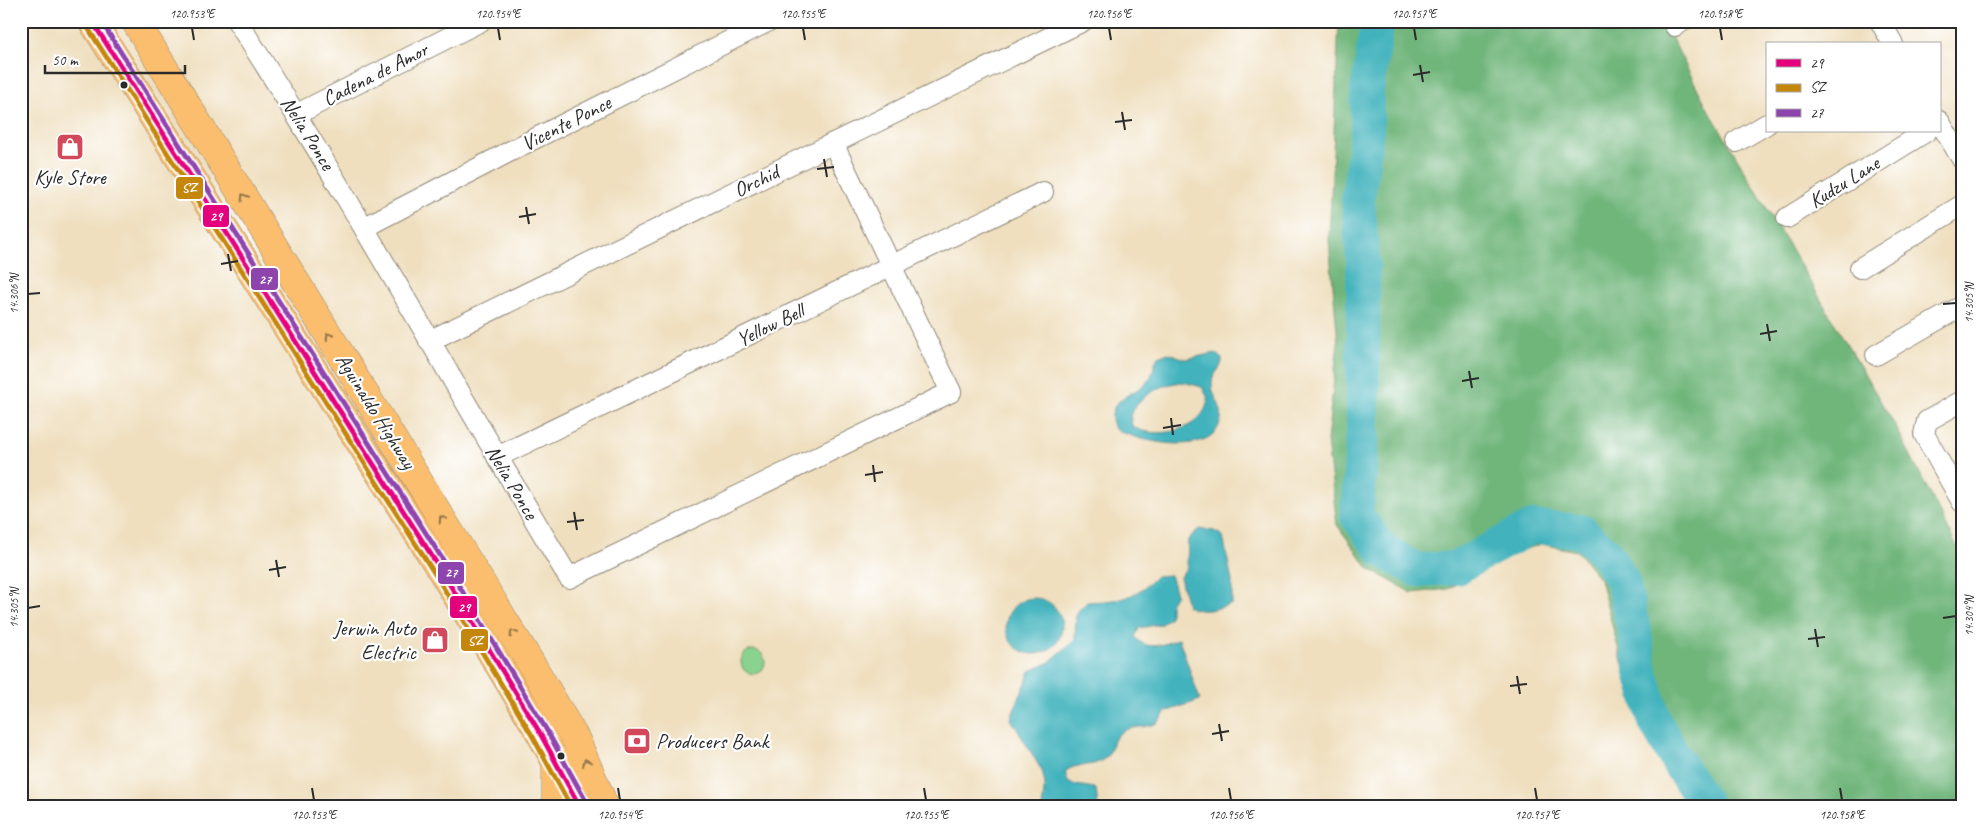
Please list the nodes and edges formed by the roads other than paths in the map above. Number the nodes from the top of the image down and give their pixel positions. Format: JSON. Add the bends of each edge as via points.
{"nodes":[{"id":1,"x":92,"y":21,"type":"edge"},
{"id":2,"x":135,"y":21,"type":"edge"},
{"id":3,"x":237,"y":21,"type":"edge"},
{"id":4,"x":481,"y":21,"type":"edge"},
{"id":5,"x":769,"y":21,"type":"edge"},
{"id":6,"x":1083,"y":21,"type":"edge"},
{"id":7,"x":1880,"y":21,"type":"edge"},
{"id":8,"x":1892,"y":42,"type":"edge"},
{"id":9,"x":297,"y":114,"type":"junction"},
{"id":10,"x":1766,"y":125,"type":"edge"},
{"id":11,"x":1940,"y":129,"type":"edge"},
{"id":12,"x":1926,"y":132,"type":"edge"},
{"id":13,"x":1736,"y":142,"type":"dead end"},
{"id":14,"x":833,"y":143,"type":"junction"},
{"id":15,"x":1962,"y":159,"type":"edge"},
{"id":16,"x":1043,"y":192,"type":"dead end"},
{"id":17,"x":1962,"y":206,"type":"edge"},
{"id":18,"x":1786,"y":218,"type":"dead end"},
{"id":19,"x":365,"y":227,"type":"junction"},
{"id":20,"x":891,"y":266,"type":"junction"},
{"id":21,"x":1860,"y":268,"type":"dead end"},
{"id":22,"x":1962,"y":306,"type":"edge"},
{"id":23,"x":429,"y":341,"type":"junction"},
{"id":24,"x":1876,"y":355,"type":"dead end"},
{"id":25,"x":1962,"y":400,"type":"edge"},
{"id":26,"x":497,"y":457,"type":"junction"},
{"id":27,"x":1962,"y":502,"type":"edge"},
{"id":28,"x":556,"y":761,"type":"junction"},
{"id":29,"x":556,"y":807,"type":"edge"},
{"id":30,"x":580,"y":807,"type":"edge"},
{"id":31,"x":606,"y":807,"type":"edge"}],
"edges":[{"from":1,"to":28,"type":"main road","name":"Aguinaldo Highway","via":[[444,575]]},
{"from":31,"to":2,"type":"main road","name":"Aguinaldo Highway","one_way":true,"via":[[576,740],[538,675]]},
{"from":3,"to":9,"type":"street","name":"Nelia Ponce"},
{"from":4,"to":9,"type":"street","name":"Cadena de Amor"},
{"from":5,"to":19,"type":"street","name":"Vicente Ponce"},
{"from":6,"to":14,"type":"street","name":"Orchid"},
{"from":7,"to":8,"type":"street"},
{"from":9,"to":19,"type":"street","name":"Nelia Ponce"},
{"from":10,"to":13,"type":"street"},
{"from":11,"to":15,"type":"street"},
{"from":12,"to":18,"type":"street","name":"Kudzu Lane"},
{"from":14,"to":20,"type":"street"},
{"from":14,"to":23,"type":"street","name":"Orchid"},
{"from":16,"to":20,"type":"street","name":"Yellow Bell"},
{"from":17,"to":21,"type":"street"},
{"from":19,"to":23,"type":"street","name":"Nelia Ponce"},
{"from":20,"to":26,"type":"street","name":"Yellow Bell"},
{"from":20,"to":26,"type":"street","name":"Nelia Ponce","via":[[951,392],[569,578]]},
{"from":22,"to":24,"type":"street"},
{"from":23,"to":26,"type":"street","name":"Nelia Ponce"},
{"from":25,"to":27,"type":"street","via":[[1927,421],[1924,434]]},
{"from":28,"to":29,"type":"main road"},
{"from":28,"to":30,"type":"main road","name":"Aguinaldo Highway"}]}
